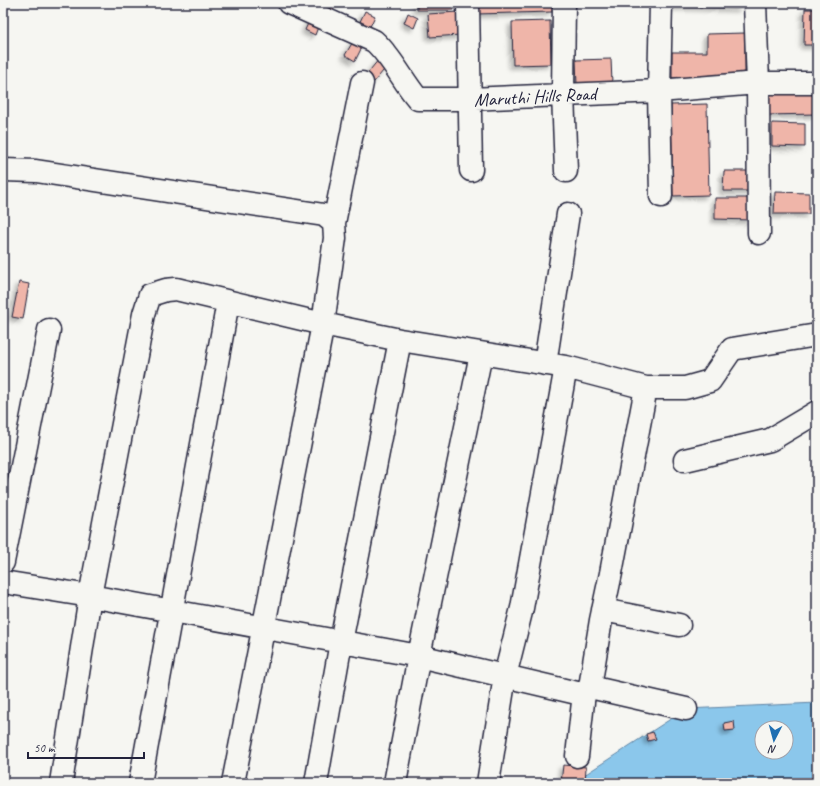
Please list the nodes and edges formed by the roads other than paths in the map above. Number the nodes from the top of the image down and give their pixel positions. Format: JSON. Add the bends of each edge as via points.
{"nodes":[{"id":1,"x":289,"y":3,"type":"edge"},
{"id":2,"x":468,"y":3,"type":"edge"},
{"id":3,"x":564,"y":3,"type":"edge"},
{"id":4,"x":661,"y":3,"type":"edge"},
{"id":5,"x":755,"y":3,"type":"edge"},
{"id":6,"x":362,"y":83,"type":"dead end"},
{"id":7,"x":758,"y":83,"type":"junction"},
{"id":8,"x":817,"y":83,"type":"edge"},
{"id":9,"x":659,"y":91,"type":"junction"},
{"id":10,"x":563,"y":94,"type":"junction"},
{"id":11,"x":470,"y":99,"type":"junction"},
{"id":12,"x":3,"y":170,"type":"edge"},
{"id":13,"x":471,"y":170,"type":"dead end"},
{"id":14,"x":566,"y":171,"type":"dead end"},
{"id":15,"x":661,"y":196,"type":"dead end"},
{"id":16,"x":568,"y":214,"type":"dead end"},
{"id":17,"x":334,"y":223,"type":"junction"},
{"id":18,"x":759,"y":233,"type":"dead end"},
{"id":19,"x":228,"y":302,"type":"junction"},
{"id":20,"x":323,"y":324,"type":"junction"},
{"id":21,"x":49,"y":330,"type":"dead end"},
{"id":22,"x":817,"y":335,"type":"edge"},
{"id":23,"x":400,"y":340,"type":"junction"},
{"id":24,"x":481,"y":354,"type":"junction"},
{"id":25,"x":545,"y":364,"type":"junction"},
{"id":26,"x":566,"y":368,"type":"junction"},
{"id":27,"x":646,"y":388,"type":"junction"},
{"id":28,"x":817,"y":412,"type":"edge"},
{"id":29,"x":685,"y":460,"type":"dead end"},
{"id":30,"x":3,"y":562,"type":"edge"},
{"id":31,"x":3,"y":582,"type":"edge"},
{"id":32,"x":90,"y":596,"type":"junction"},
{"id":33,"x":171,"y":610,"type":"junction"},
{"id":34,"x":603,"y":610,"type":"junction"},
{"id":35,"x":679,"y":625,"type":"dead end"},
{"id":36,"x":264,"y":627,"type":"junction"},
{"id":37,"x":341,"y":642,"type":"junction"},
{"id":38,"x":419,"y":656,"type":"junction"},
{"id":39,"x":505,"y":676,"type":"junction"},
{"id":40,"x":587,"y":690,"type":"junction"},
{"id":41,"x":686,"y":709,"type":"dead end"},
{"id":42,"x":577,"y":756,"type":"dead end"},
{"id":43,"x":61,"y":783,"type":"edge"},
{"id":44,"x":140,"y":783,"type":"edge"},
{"id":45,"x":233,"y":783,"type":"edge"},
{"id":46,"x":316,"y":783,"type":"edge"},
{"id":47,"x":395,"y":783,"type":"edge"},
{"id":48,"x":488,"y":783,"type":"edge"}],
"edges":[{"from":1,"to":11,"type":"street","name":"Maruthi Hills Road","via":[[374,41],[383,49],[418,98]]},
{"from":2,"to":11,"type":"street"},
{"from":3,"to":10,"type":"street"},
{"from":4,"to":9,"type":"street"},
{"from":5,"to":7,"type":"street"},
{"from":6,"to":17,"type":"street"},
{"from":7,"to":8,"type":"street","name":"Maruthi Hills Road"},
{"from":7,"to":9,"type":"street","name":"Maruthi Hills Road"},
{"from":7,"to":18,"type":"street"},
{"from":9,"to":10,"type":"street","name":"Maruthi Hills Road"},
{"from":9,"to":15,"type":"street"},
{"from":10,"to":11,"type":"street","name":"Maruthi Hills Road"},
{"from":10,"to":14,"type":"street"},
{"from":11,"to":13,"type":"street"},
{"from":12,"to":17,"type":"street","via":[[36,171],[324,215]]},
{"from":16,"to":25,"type":"street"},
{"from":17,"to":20,"type":"street","via":[[335,238]]},
{"from":19,"to":20,"type":"street"},
{"from":19,"to":32,"type":"street","via":[[176,289],[150,295],[144,314]]},
{"from":19,"to":33,"type":"street"},
{"from":20,"to":23,"type":"street"},
{"from":20,"to":36,"type":"street"},
{"from":21,"to":30,"type":"street"},
{"from":22,"to":27,"type":"street","via":[[732,348],[710,381],[685,388]]},
{"from":23,"to":24,"type":"street"},
{"from":23,"to":37,"type":"street"},
{"from":24,"to":25,"type":"street"},
{"from":24,"to":38,"type":"street"},
{"from":25,"to":26,"type":"street"},
{"from":26,"to":27,"type":"street"},
{"from":26,"to":39,"type":"street","via":[[522,608]]},
{"from":27,"to":34,"type":"street"},
{"from":28,"to":29,"type":"street","via":[[770,440]]},
{"from":31,"to":32,"type":"street"},
{"from":32,"to":33,"type":"street"},
{"from":32,"to":43,"type":"street"},
{"from":33,"to":36,"type":"street"},
{"from":33,"to":44,"type":"street"},
{"from":34,"to":35,"type":"street"},
{"from":34,"to":40,"type":"street"},
{"from":36,"to":37,"type":"street"},
{"from":36,"to":45,"type":"street"},
{"from":37,"to":38,"type":"street"},
{"from":37,"to":46,"type":"street"},
{"from":38,"to":39,"type":"street"},
{"from":38,"to":47,"type":"street"},
{"from":39,"to":40,"type":"street","via":[[577,693]]},
{"from":39,"to":48,"type":"street"},
{"from":40,"to":41,"type":"street"},
{"from":40,"to":42,"type":"street"}]}
